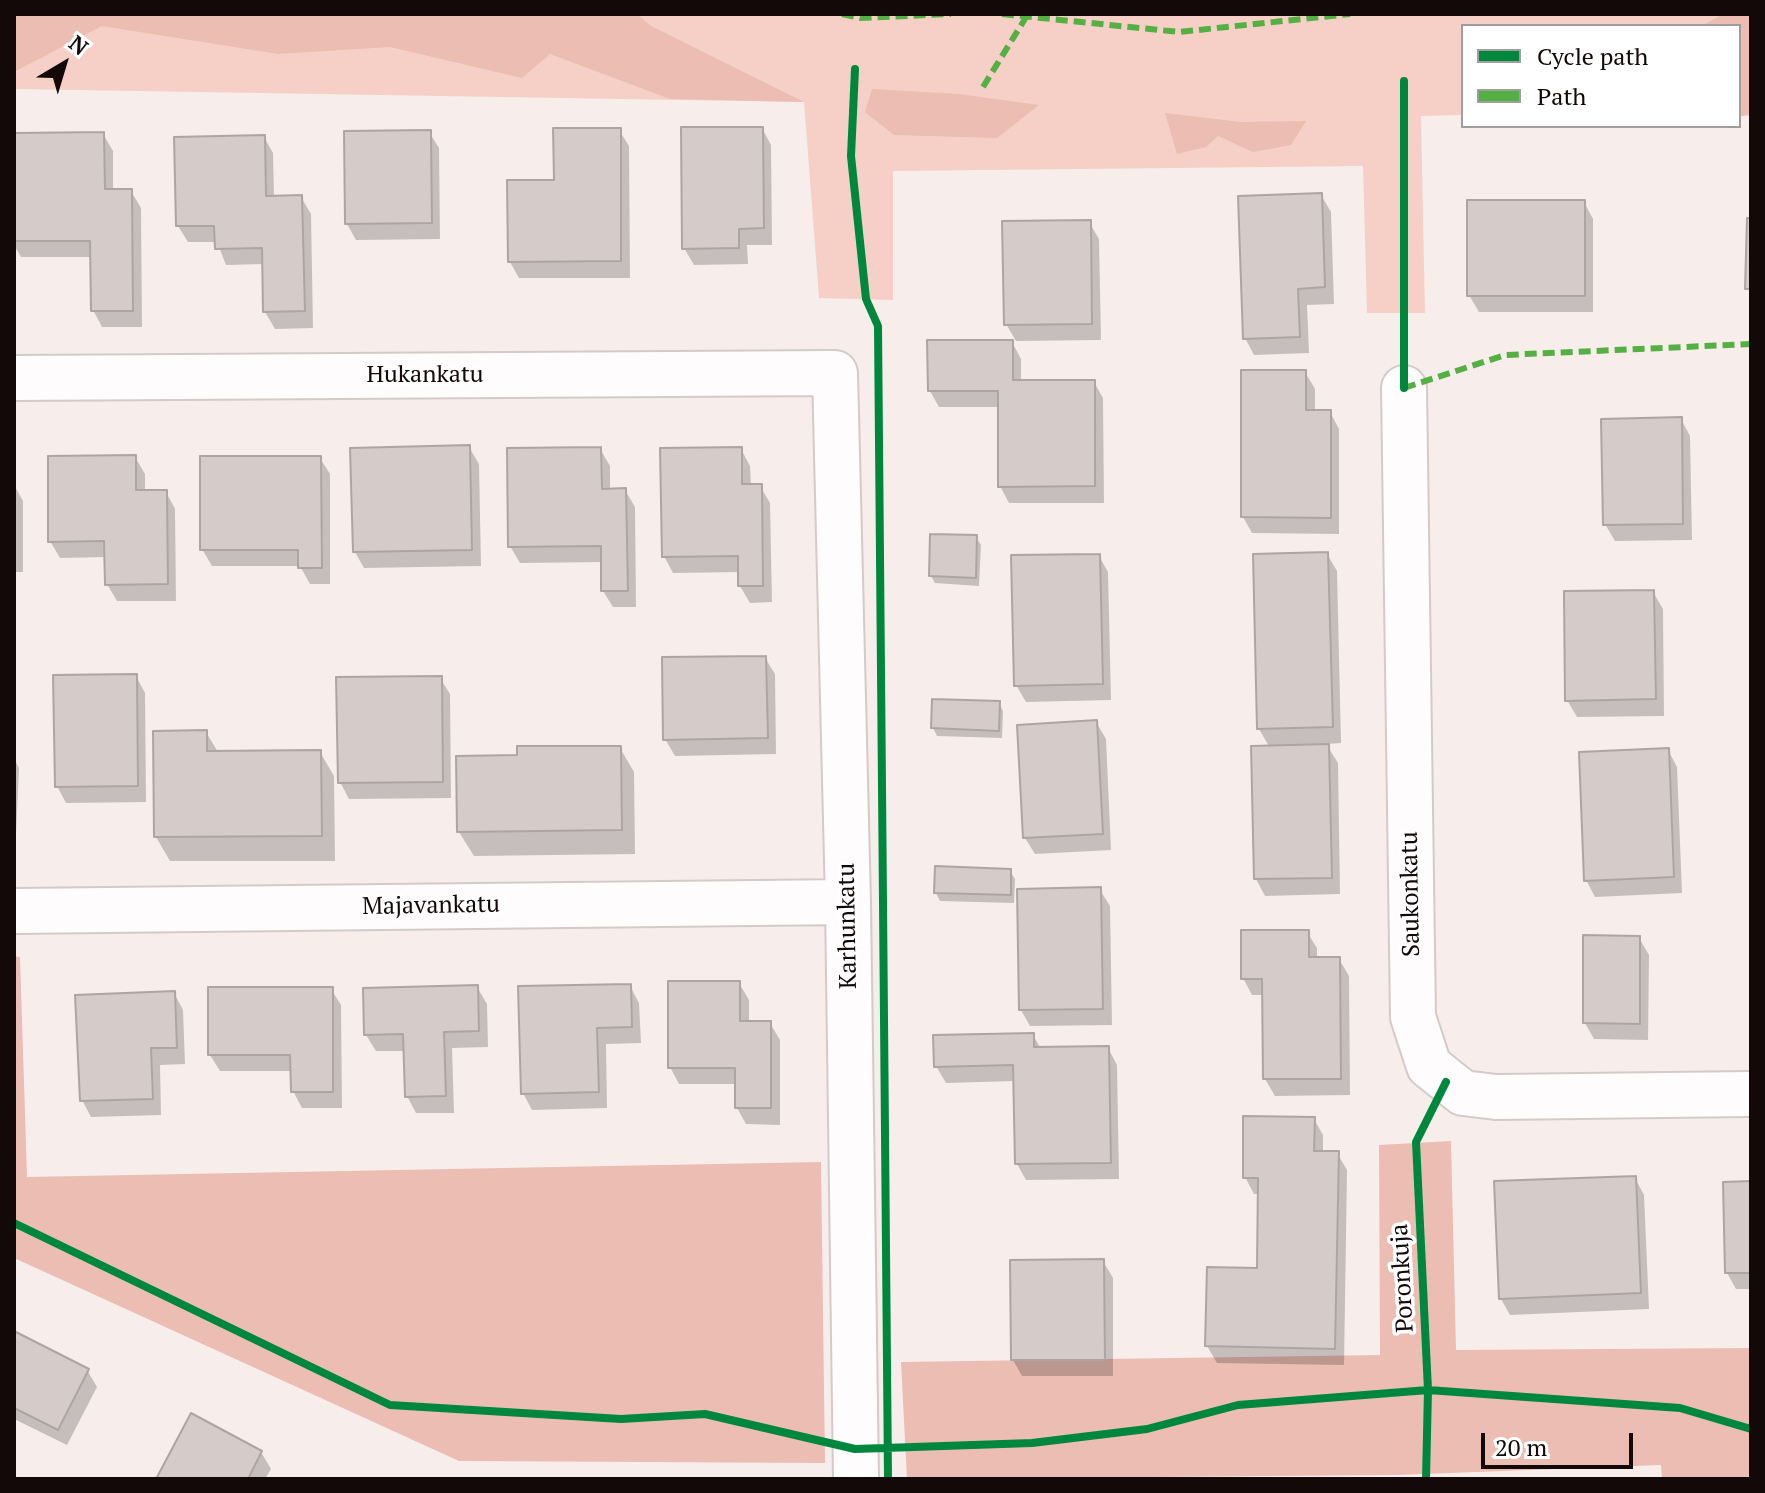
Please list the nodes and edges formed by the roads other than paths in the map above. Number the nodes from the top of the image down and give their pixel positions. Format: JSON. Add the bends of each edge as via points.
{"nodes":[{"id":1,"x":835,"y":373,"type":"joint"},
{"id":2,"x":14,"y":378,"type":"edge"},
{"id":3,"x":1404,"y":388,"type":"dead end"},
{"id":4,"x":848,"y":902,"type":"junction"},
{"id":5,"x":14,"y":911,"type":"edge"},
{"id":6,"x":1751,"y":1094,"type":"edge"},
{"id":7,"x":856,"y":1479,"type":"edge"}],
"edges":[{"from":1,"to":2,"type":"street","name":"Hukankatu"},
{"from":1,"to":4,"type":"street","name":"Karhunkatu"},
{"from":3,"to":6,"type":"street","name":"Saukonkatu","via":[[1413,1017],[1429,1066],[1463,1093],[1496,1097]]},
{"from":4,"to":5,"type":"street","name":"Majavankatu"},
{"from":4,"to":7,"type":"street","name":"Karhunkatu"}]}
